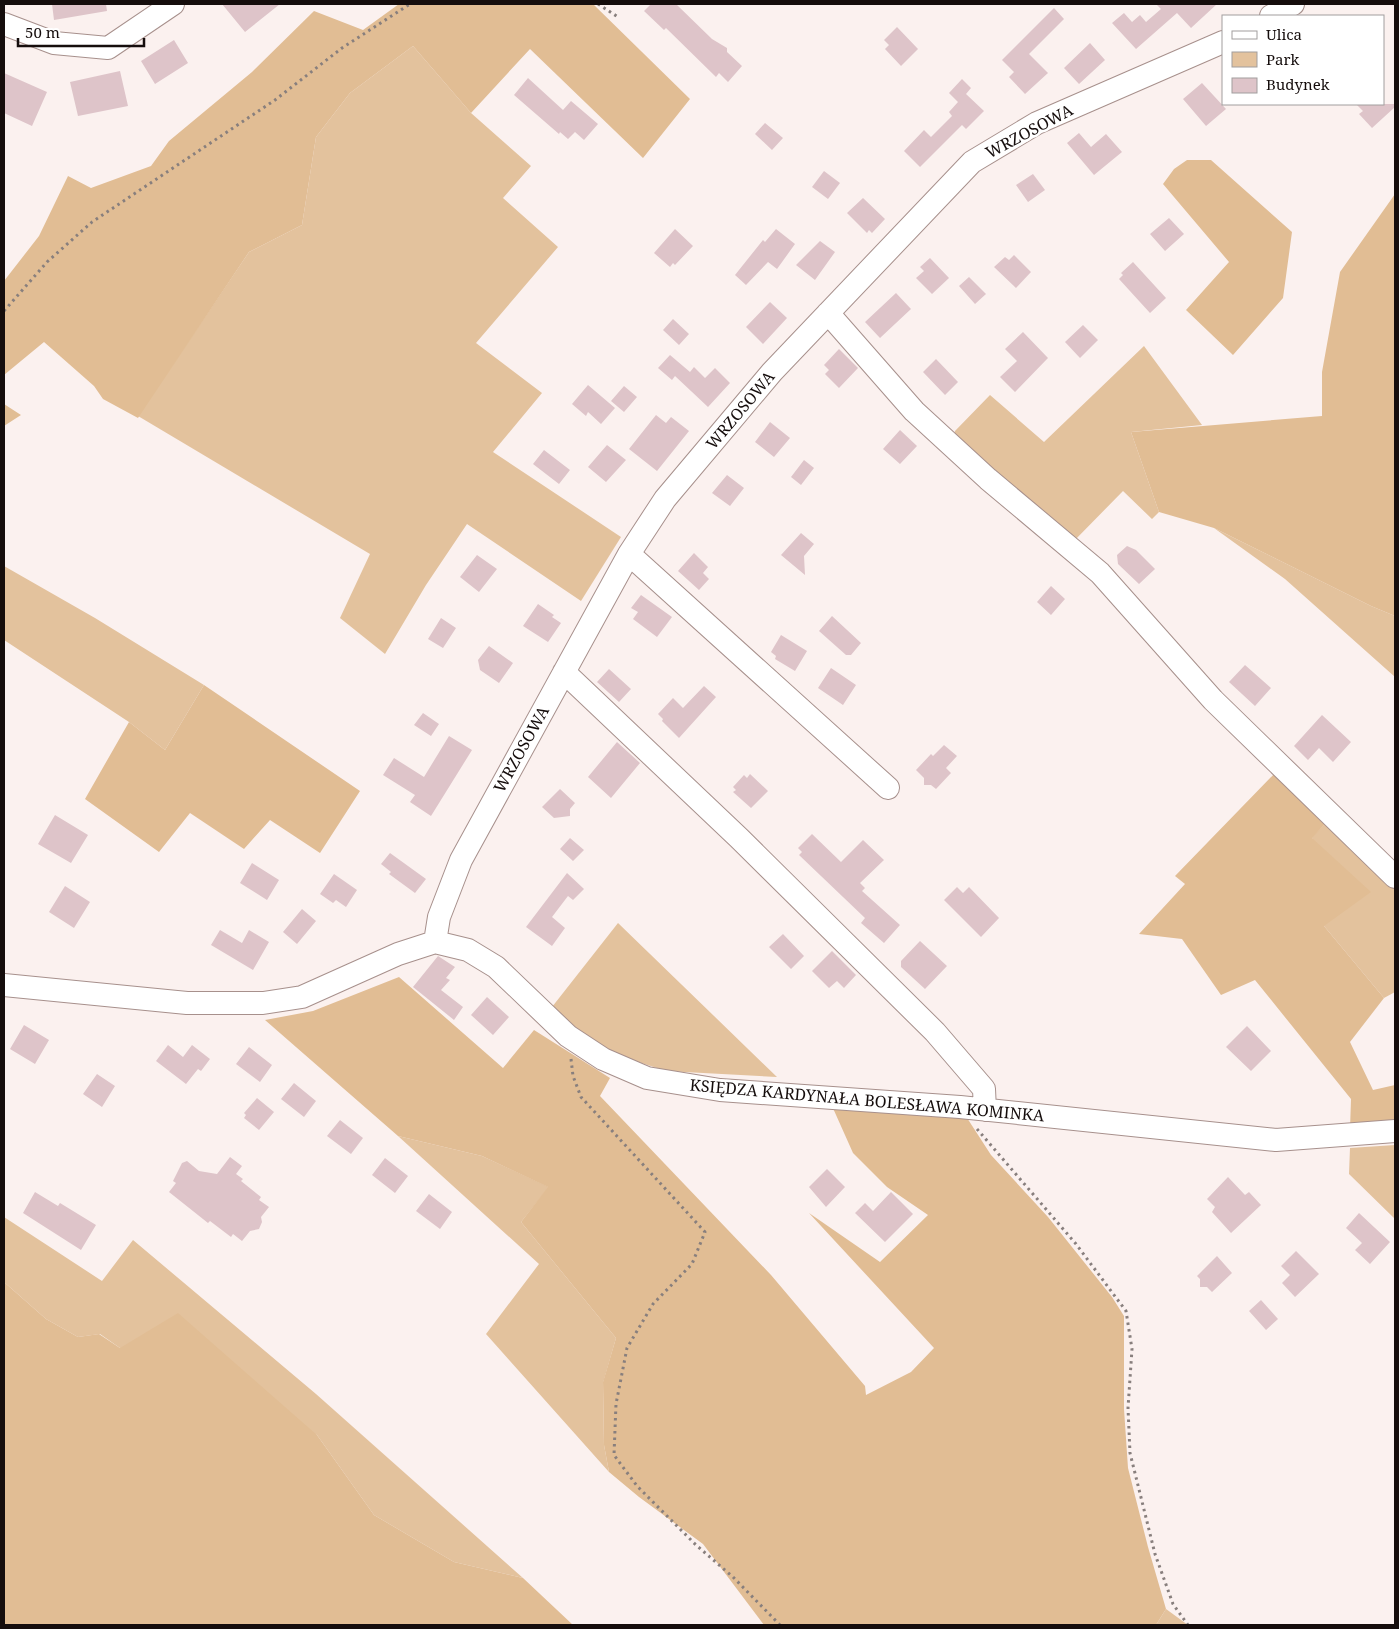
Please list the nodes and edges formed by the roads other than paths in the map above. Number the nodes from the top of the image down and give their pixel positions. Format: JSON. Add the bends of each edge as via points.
{"nodes":[{"id":1,"x":173,"y":4,"type":"edge"},
{"id":2,"x":1293,"y":4,"type":"edge"},
{"id":3,"x":153,"y":11,"type":"edge"},
{"id":4,"x":1273,"y":15,"type":"edge"},
{"id":5,"x":4,"y":24,"type":"edge"},
{"id":6,"x":1222,"y":42,"type":"edge"},
{"id":7,"x":828,"y":313,"type":"junction"},
{"id":8,"x":629,"y":554,"type":"junction"},
{"id":9,"x":564,"y":672,"type":"junction"},
{"id":10,"x":888,"y":788,"type":"dead end"},
{"id":11,"x":1395,"y":877,"type":"edge"},
{"id":12,"x":435,"y":942,"type":"junction"},
{"id":13,"x":4,"y":985,"type":"edge"},
{"id":14,"x":985,"y":1110,"type":"junction"},
{"id":15,"x":1395,"y":1131,"type":"edge"}],
"edges":[{"from":1,"to":3,"type":"street"},
{"from":2,"to":4,"type":"street"},
{"from":3,"to":5,"type":"street","via":[[108,48],[54,43]]},
{"from":6,"to":7,"type":"street","name":"WRZOSOWA","via":[[1038,123],[972,162]]},
{"from":7,"to":8,"type":"street","name":"WRZOSOWA","via":[[772,372],[665,499]]},
{"from":7,"to":11,"type":"street","via":[[914,411],[988,479],[1100,573],[1213,700]]},
{"from":8,"to":9,"type":"street","name":"WRZOSOWA"},
{"from":8,"to":10,"type":"street"},
{"from":9,"to":12,"type":"street","name":"WRZOSOWA","via":[[461,860],[439,917]]},
{"from":9,"to":14,"type":"street","via":[[739,838],[935,1032],[984,1089]]},
{"from":12,"to":13,"type":"street","via":[[398,954],[302,998],[264,1003],[187,1003]]},
{"from":12,"to":14,"type":"street","name":"KSIĘDZA KARDYNAŁA BOLESŁAWA KOMINKA","via":[[468,950],[496,967],[568,1036],[603,1059],[656,1079],[720,1090]]},
{"from":14,"to":15,"type":"street","name":"KSIĘDZA KARDYNAŁA BOLESŁAWA KOMINKA","via":[[1276,1140]]}]}
